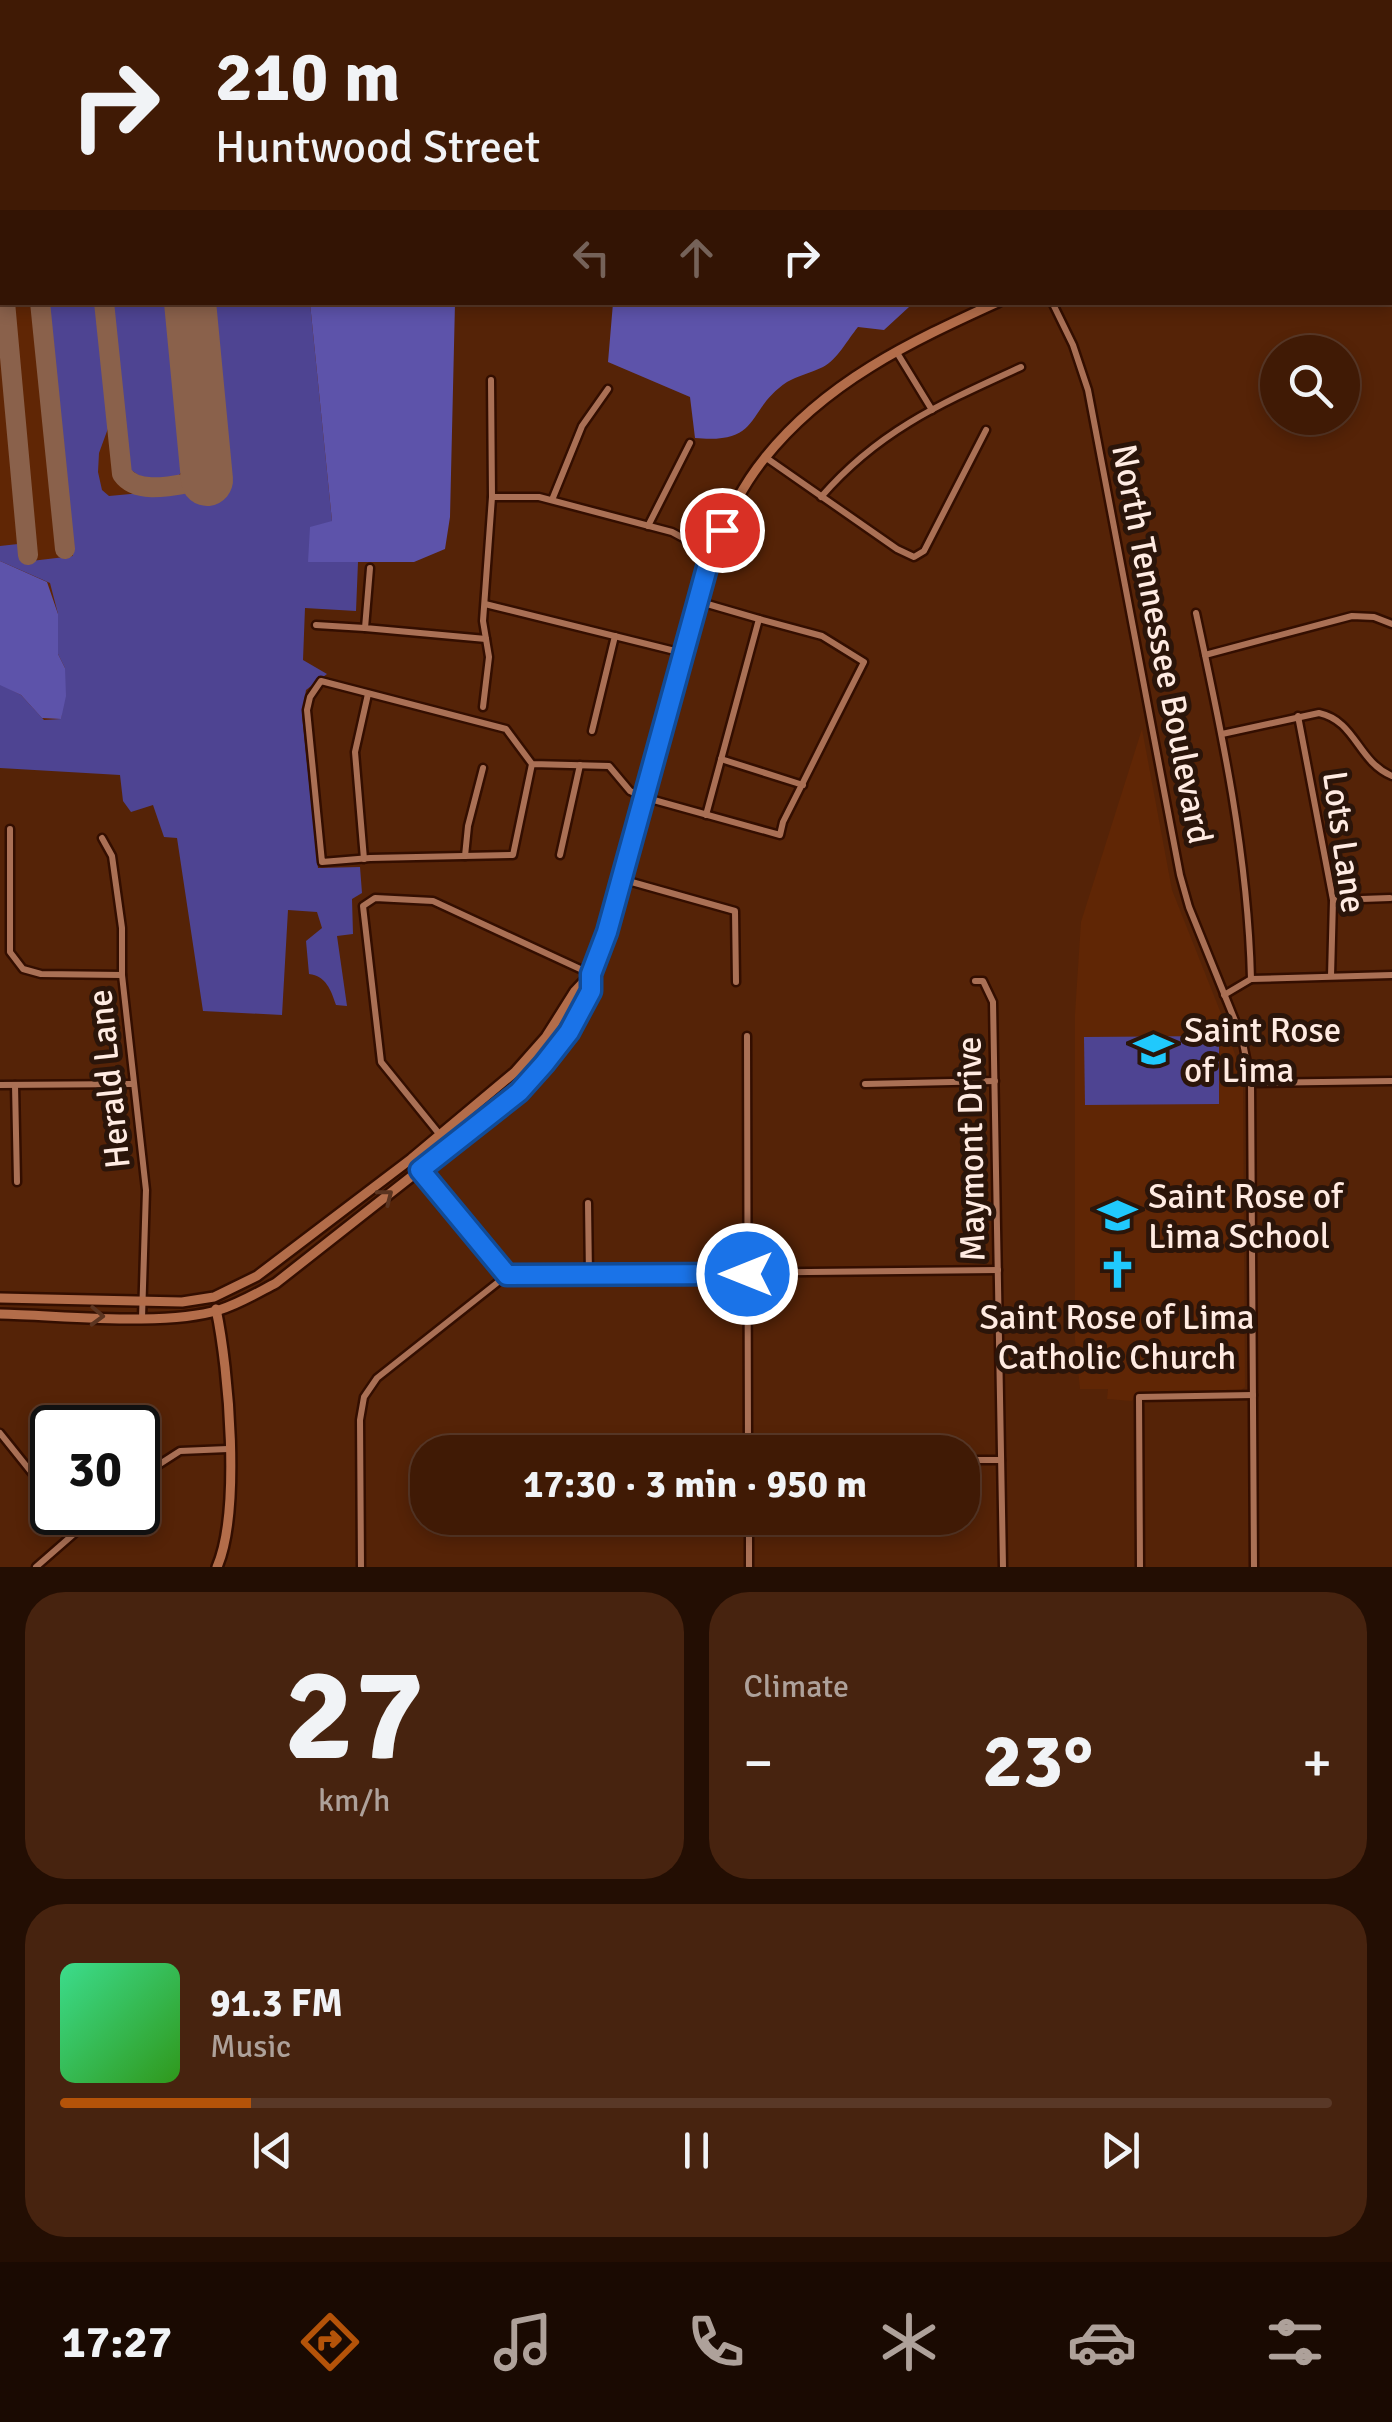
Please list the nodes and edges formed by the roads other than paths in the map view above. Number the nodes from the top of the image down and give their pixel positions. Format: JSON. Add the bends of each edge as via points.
{"nodes":[{"id":1,"x":992,"y":305,"type":"edge"},
{"id":2,"x":1053,"y":305,"type":"edge"},
{"id":3,"x":896,"y":350,"type":"junction"},
{"id":4,"x":1021,"y":367,"type":"dead end"},
{"id":5,"x":492,"y":380,"type":"dead end"},
{"id":6,"x":608,"y":388,"type":"dead end"},
{"id":7,"x":932,"y":410,"type":"junction"},
{"id":8,"x":986,"y":430,"type":"dead end"},
{"id":9,"x":690,"y":443,"type":"dead end"},
{"id":10,"x":766,"y":457,"type":"junction"},
{"id":11,"x":492,"y":497,"type":"junction"},
{"id":12,"x":821,"y":497,"type":"junction"},
{"id":13,"x":552,"y":500,"type":"junction"},
{"id":14,"x":648,"y":526,"type":"junction"},
{"id":15,"x":711,"y":553,"type":"junction"},
{"id":16,"x":370,"y":568,"type":"dead end"},
{"id":17,"x":698,"y":602,"type":"junction"},
{"id":18,"x":485,"y":604,"type":"junction"},
{"id":19,"x":1196,"y":613,"type":"dead end"},
{"id":20,"x":759,"y":619,"type":"junction"},
{"id":21,"x":1392,"y":624,"type":"edge"},
{"id":22,"x":316,"y":625,"type":"dead end"},
{"id":23,"x":365,"y":628,"type":"junction"},
{"id":24,"x":615,"y":636,"type":"junction"},
{"id":25,"x":486,"y":639,"type":"junction"},
{"id":26,"x":683,"y":652,"type":"junction"},
{"id":27,"x":1205,"y":655,"type":"junction"},
{"id":28,"x":368,"y":694,"type":"junction"},
{"id":29,"x":483,"y":707,"type":"dead end"},
{"id":30,"x":1298,"y":716,"type":"junction"},
{"id":31,"x":592,"y":731,"type":"dead end"},
{"id":32,"x":1222,"y":734,"type":"junction"},
{"id":33,"x":721,"y":759,"type":"junction"},
{"id":34,"x":532,"y":764,"type":"junction"},
{"id":35,"x":580,"y":765,"type":"junction"},
{"id":36,"x":484,"y":768,"type":"dead end"},
{"id":37,"x":1392,"y":776,"type":"edge"},
{"id":38,"x":803,"y":785,"type":"junction"},
{"id":39,"x":643,"y":797,"type":"junction"},
{"id":40,"x":706,"y":814,"type":"junction"},
{"id":41,"x":10,"y":829,"type":"dead end"},
{"id":42,"x":102,"y":838,"type":"dead end"},
{"id":43,"x":466,"y":856,"type":"junction"},
{"id":44,"x":560,"y":856,"type":"dead end"},
{"id":45,"x":364,"y":858,"type":"junction"},
{"id":46,"x":621,"y":879,"type":"junction"},
{"id":47,"x":1390,"y":898,"type":"dead end"},
{"id":48,"x":1333,"y":900,"type":"junction"},
{"id":49,"x":591,"y":974,"type":"junction"},
{"id":50,"x":122,"y":975,"type":"junction"},
{"id":51,"x":1392,"y":975,"type":"edge"},
{"id":52,"x":1332,"y":976,"type":"junction"},
{"id":53,"x":1252,"y":979,"type":"junction"},
{"id":54,"x":975,"y":981,"type":"dead end"},
{"id":55,"x":736,"y":982,"type":"dead end"},
{"id":56,"x":1224,"y":995,"type":"junction"},
{"id":57,"x":747,"y":1036,"type":"dead end"},
{"id":58,"x":995,"y":1081,"type":"junction"},
{"id":59,"x":1392,"y":1081,"type":"edge"},
{"id":60,"x":1251,"y":1083,"type":"junction"},
{"id":61,"x":133,"y":1084,"type":"junction"},
{"id":62,"x":865,"y":1084,"type":"dead end"},
{"id":63,"x":0,"y":1085,"type":"edge"},
{"id":64,"x":15,"y":1085,"type":"junction"},
{"id":65,"x":440,"y":1135,"type":"junction"},
{"id":66,"x":449,"y":1146,"type":"junction"},
{"id":67,"x":411,"y":1159,"type":"junction"},
{"id":68,"x":420,"y":1170,"type":"junction"},
{"id":69,"x":17,"y":1182,"type":"dead end"},
{"id":70,"x":588,"y":1203,"type":"dead end"},
{"id":71,"x":998,"y":1270,"type":"junction"},
{"id":72,"x":747,"y":1274,"type":"junction"},
{"id":73,"x":507,"y":1275,"type":"junction"},
{"id":74,"x":589,"y":1276,"type":"junction"},
{"id":75,"x":214,"y":1297,"type":"junction"},
{"id":76,"x":0,"y":1298,"type":"edge"},
{"id":77,"x":143,"y":1302,"type":"junction"},
{"id":78,"x":217,"y":1311,"type":"junction"},
{"id":79,"x":0,"y":1314,"type":"edge"},
{"id":80,"x":142,"y":1318,"type":"junction"},
{"id":81,"x":1253,"y":1395,"type":"junction"},
{"id":82,"x":0,"y":1434,"type":"edge"},
{"id":83,"x":748,"y":1435,"type":"edge"},
{"id":84,"x":228,"y":1448,"type":"junction"},
{"id":85,"x":980,"y":1460,"type":"edge"},
{"id":86,"x":1001,"y":1460,"type":"junction"},
{"id":87,"x":160,"y":1464,"type":"edge"},
{"id":88,"x":30,"y":1471,"type":"edge"},
{"id":89,"x":72,"y":1535,"type":"edge"},
{"id":90,"x":749,"y":1535,"type":"edge"},
{"id":91,"x":36,"y":1567,"type":"edge"},
{"id":92,"x":217,"y":1567,"type":"edge"},
{"id":93,"x":361,"y":1567,"type":"edge"},
{"id":94,"x":749,"y":1567,"type":"edge"},
{"id":95,"x":1003,"y":1567,"type":"edge"},
{"id":96,"x":1140,"y":1567,"type":"edge"},
{"id":97,"x":1254,"y":1567,"type":"edge"}],
"edges":[{"from":1,"to":3,"type":"main road"},
{"from":2,"to":56,"type":"street","name":"North Tennessee Boulevard","via":[[1088,390],[1180,875]]},
{"from":3,"to":7,"type":"street"},
{"from":3,"to":10,"type":"main road","via":[[836,387]]},
{"from":4,"to":7,"type":"street"},
{"from":5,"to":11,"type":"street"},
{"from":6,"to":13,"type":"street","via":[[582,426]]},
{"from":7,"to":12,"type":"street","via":[[884,436]]},
{"from":8,"to":12,"type":"street","via":[[924,551],[914,556]]},
{"from":9,"to":14,"type":"street"},
{"from":10,"to":12,"type":"street"},
{"from":10,"to":15,"type":"main road"},
{"from":11,"to":13,"type":"street"},
{"from":11,"to":18,"type":"street"},
{"from":13,"to":14,"type":"street"},
{"from":14,"to":15,"type":"street"},
{"from":15,"to":17,"type":"main road"},
{"from":16,"to":23,"type":"street"},
{"from":17,"to":20,"type":"street"},
{"from":17,"to":26,"type":"main road"},
{"from":18,"to":24,"type":"street"},
{"from":18,"to":25,"type":"street"},
{"from":19,"to":27,"type":"street","name":"North Tennessee Boulevard"},
{"from":20,"to":33,"type":"street"},
{"from":20,"to":38,"type":"street","via":[[822,636],[864,662]]},
{"from":21,"to":27,"type":"street","via":[[1352,616]]},
{"from":22,"to":23,"type":"street"},
{"from":23,"to":25,"type":"street"},
{"from":24,"to":26,"type":"street"},
{"from":24,"to":31,"type":"street"},
{"from":25,"to":29,"type":"street"},
{"from":26,"to":39,"type":"main road"},
{"from":27,"to":32,"type":"street","name":"North Tennessee Boulevard"},
{"from":28,"to":34,"type":"street","via":[[506,729]]},
{"from":28,"to":45,"type":"street","via":[[355,752]]},
{"from":28,"to":45,"type":"street","via":[[322,681],[307,710],[322,862]]},
{"from":30,"to":32,"type":"street"},
{"from":30,"to":37,"type":"street","via":[[1333,716],[1374,769]]},
{"from":30,"to":48,"type":"street","name":"Lots Lane"},
{"from":32,"to":53,"type":"street","name":"North Tennessee Boulevard","via":[[1250,908]]},
{"from":33,"to":38,"type":"street"},
{"from":33,"to":40,"type":"street"},
{"from":34,"to":35,"type":"street"},
{"from":34,"to":43,"type":"street","via":[[513,855]]},
{"from":35,"to":39,"type":"street","via":[[608,766]]},
{"from":35,"to":44,"type":"street"},
{"from":36,"to":43,"type":"street"},
{"from":38,"to":40,"type":"street","via":[[780,835]]},
{"from":39,"to":40,"type":"street"},
{"from":39,"to":46,"type":"main road"},
{"from":41,"to":50,"type":"street","via":[[10,952],[23,969]]},
{"from":42,"to":50,"type":"street","name":"Herald Lane","via":[[112,856]]},
{"from":43,"to":45,"type":"street"},
{"from":46,"to":49,"type":"main road"},
{"from":46,"to":55,"type":"street","via":[[734,912]]},
{"from":47,"to":48,"type":"street"},
{"from":48,"to":52,"type":"street","name":"Lots Lane"},
{"from":49,"to":65,"type":"main road","via":[[515,1072]]},
{"from":49,"to":65,"type":"street","via":[[433,901],[376,898],[363,906],[381,1062]]},
{"from":49,"to":66,"type":"main road","via":[[591,991],[544,1064]]},
{"from":50,"to":61,"type":"street","name":"Herald Lane"},
{"from":51,"to":52,"type":"street"},
{"from":52,"to":53,"type":"street"},
{"from":53,"to":56,"type":"street"},
{"from":54,"to":58,"type":"street","name":"Maymont Drive","via":[[983,981],[993,1002]]},
{"from":56,"to":60,"type":"street","name":"North Tennessee Boulevard"},
{"from":57,"to":72,"type":"street"},
{"from":58,"to":62,"type":"street"},
{"from":58,"to":71,"type":"street","name":"Maymont Drive"},
{"from":59,"to":60,"type":"street"},
{"from":60,"to":81,"type":"street","name":"North Tennessee Boulevard"},
{"from":61,"to":64,"type":"street"},
{"from":61,"to":77,"type":"street","name":"Herald Lane","via":[[146,1190]]},
{"from":63,"to":64,"type":"street"},
{"from":64,"to":69,"type":"street"},
{"from":65,"to":66,"type":"street"},
{"from":65,"to":67,"type":"main road"},
{"from":66,"to":68,"type":"main road"},
{"from":67,"to":68,"type":"street"},
{"from":67,"to":75,"type":"main road","via":[[293,1251]]},
{"from":68,"to":73,"type":"street"},
{"from":78,"to":68,"type":"main road","one_way":true,"via":[[276,1282]]},
{"from":70,"to":74,"type":"street"},
{"from":71,"to":72,"type":"street"},
{"from":71,"to":86,"type":"street","name":"Maymont Drive"},
{"from":72,"to":74,"type":"street"},
{"from":72,"to":83,"type":"street"},
{"from":73,"to":74,"type":"street"},
{"from":73,"to":93,"type":"street","via":[[378,1378],[364,1397]]},
{"from":75,"to":77,"type":"main road"},
{"from":75,"to":78,"type":"main road"},
{"from":76,"to":77,"type":"main road"},
{"from":77,"to":80,"type":"street","name":"Herald Lane"},
{"from":78,"to":80,"type":"main road"},
{"from":78,"to":84,"type":"main road","via":[[227,1358]]},
{"from":79,"to":80,"type":"main road","one_way":true},
{"from":81,"to":96,"type":"street","via":[[1139,1396]]},
{"from":81,"to":97,"type":"street","name":"North Tennessee Boulevard"},
{"from":82,"to":88,"type":"street"},
{"from":84,"to":87,"type":"street","via":[[180,1451]]},
{"from":84,"to":92,"type":"main road","via":[[230,1528]]},
{"from":85,"to":86,"type":"street"},
{"from":86,"to":95,"type":"street","name":"Maymont Drive"},
{"from":89,"to":91,"type":"street"},
{"from":90,"to":94,"type":"street"}]}
